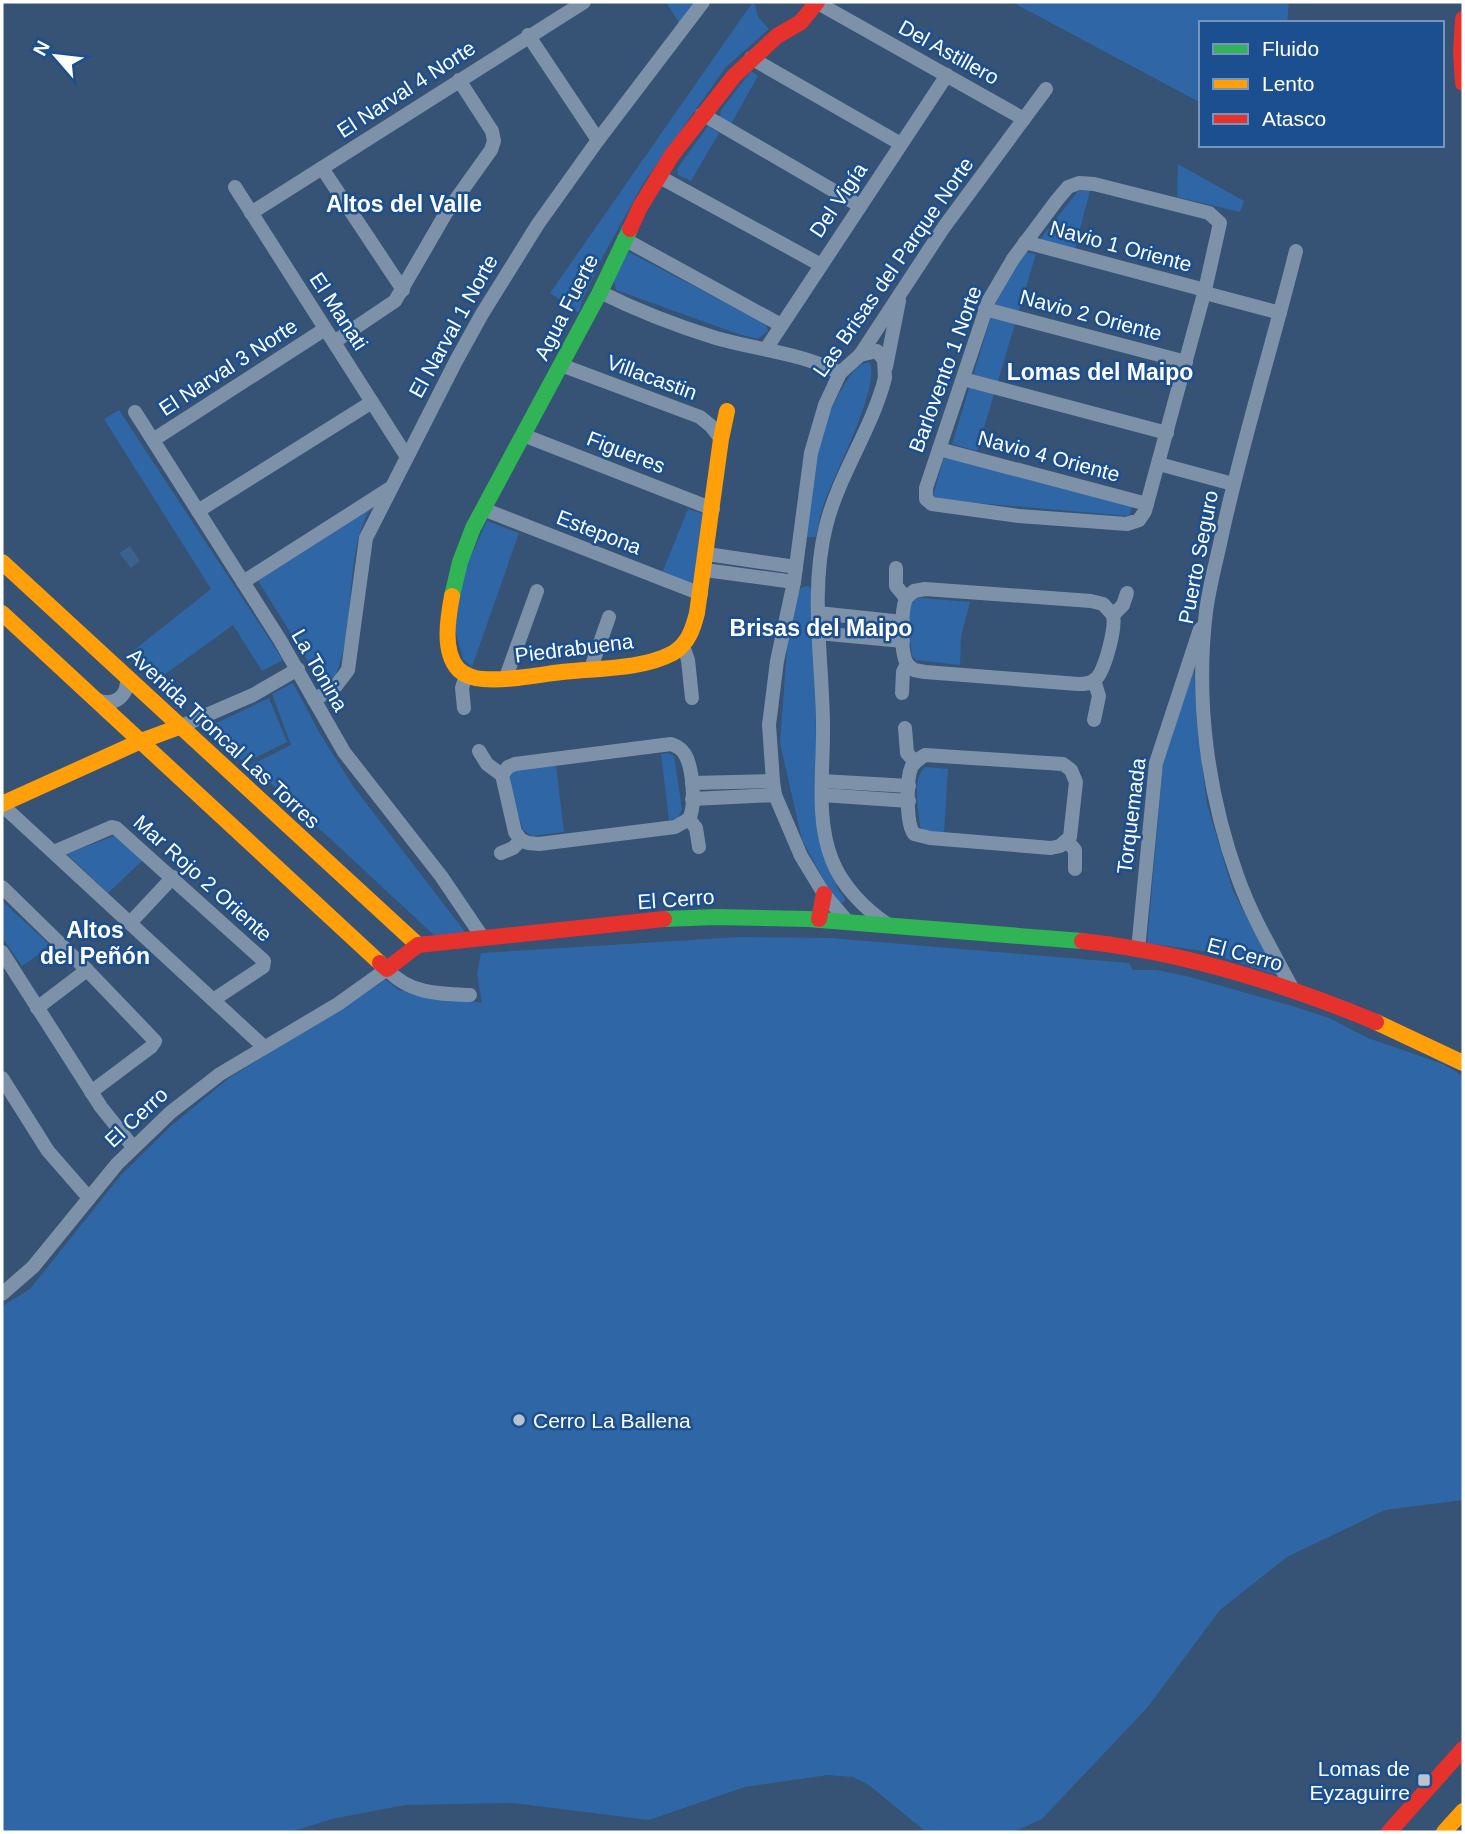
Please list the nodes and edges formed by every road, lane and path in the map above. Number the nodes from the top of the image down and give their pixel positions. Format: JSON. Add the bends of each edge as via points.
{"nodes":[{"id":1,"x":584,"y":2,"type":"edge"},
{"id":2,"x":703,"y":2,"type":"edge"},
{"id":3,"x":816,"y":2,"type":"edge"},
{"id":4,"x":1463,"y":19,"type":"edge"},
{"id":5,"x":528,"y":35,"type":"junction"},
{"id":6,"x":751,"y":58,"type":"junction"},
{"id":7,"x":947,"y":75,"type":"junction"},
{"id":8,"x":459,"y":80,"type":"junction"},
{"id":9,"x":1463,"y":83,"type":"edge"},
{"id":10,"x":1046,"y":89,"type":"dead end"},
{"id":11,"x":702,"y":114,"type":"junction"},
{"id":12,"x":1024,"y":119,"type":"junction"},
{"id":13,"x":598,"y":140,"type":"junction"},
{"id":14,"x":901,"y":144,"type":"junction"},
{"id":15,"x":322,"y":168,"type":"junction"},
{"id":16,"x":659,"y":176,"type":"junction"},
{"id":17,"x":235,"y":187,"type":"dead end"},
{"id":18,"x":860,"y":206,"type":"junction"},
{"id":19,"x":251,"y":213,"type":"junction"},
{"id":20,"x":624,"y":239,"type":"junction"},
{"id":21,"x":1025,"y":242,"type":"junction"},
{"id":22,"x":1297,"y":251,"type":"dead end"},
{"id":23,"x":821,"y":265,"type":"junction"},
{"id":24,"x":403,"y":290,"type":"junction"},
{"id":25,"x":600,"y":292,"type":"junction"},
{"id":26,"x":900,"y":292,"type":"junction"},
{"id":27,"x":1205,"y":292,"type":"junction"},
{"id":28,"x":985,"y":309,"type":"junction"},
{"id":29,"x":1280,"y":313,"type":"junction"},
{"id":30,"x":781,"y":325,"type":"junction"},
{"id":31,"x":326,"y":329,"type":"junction"},
{"id":32,"x":334,"y":342,"type":"junction"},
{"id":33,"x":766,"y":349,"type":"junction"},
{"id":34,"x":860,"y":355,"type":"junction"},
{"id":35,"x":1186,"y":362,"type":"junction"},
{"id":36,"x":561,"y":365,"type":"junction"},
{"id":37,"x":886,"y":369,"type":"junction"},
{"id":38,"x":840,"y":373,"type":"junction"},
{"id":39,"x":963,"y":379,"type":"junction"},
{"id":40,"x":372,"y":402,"type":"junction"},
{"id":41,"x":727,"y":411,"type":"dead end"},
{"id":42,"x":135,"y":412,"type":"dead end"},
{"id":43,"x":1167,"y":433,"type":"junction"},
{"id":44,"x":523,"y":435,"type":"junction"},
{"id":45,"x":721,"y":439,"type":"junction"},
{"id":46,"x":153,"y":440,"type":"junction"},
{"id":47,"x":939,"y":449,"type":"junction"},
{"id":48,"x":407,"y":457,"type":"junction"},
{"id":49,"x":1159,"y":464,"type":"junction"},
{"id":50,"x":1233,"y":484,"type":"junction"},
{"id":51,"x":390,"y":488,"type":"junction"},
{"id":52,"x":1147,"y":504,"type":"junction"},
{"id":53,"x":483,"y":509,"type":"junction"},
{"id":54,"x":713,"y":509,"type":"junction"},
{"id":55,"x":198,"y":511,"type":"junction"},
{"id":56,"x":2,"y":562,"type":"edge"},
{"id":57,"x":706,"y":562,"type":"junction"},
{"id":58,"x":896,"y":568,"type":"dead end"},
{"id":59,"x":795,"y":575,"type":"junction"},
{"id":60,"x":243,"y":582,"type":"junction"},
{"id":61,"x":537,"y":592,"type":"dead end"},
{"id":62,"x":1127,"y":593,"type":"dead end"},
{"id":63,"x":701,"y":594,"type":"junction"},
{"id":64,"x":906,"y":598,"type":"junction"},
{"id":65,"x":1206,"y":611,"type":"junction"},
{"id":66,"x":2,"y":613,"type":"edge"},
{"id":67,"x":818,"y":613,"type":"junction"},
{"id":68,"x":1113,"y":615,"type":"junction"},
{"id":69,"x":609,"y":617,"type":"dead end"},
{"id":70,"x":903,"y":622,"type":"junction"},
{"id":71,"x":818,"y":633,"type":"junction"},
{"id":72,"x":903,"y":641,"type":"junction"},
{"id":73,"x":683,"y":646,"type":"junction"},
{"id":74,"x":907,"y":664,"type":"junction"},
{"id":75,"x":591,"y":668,"type":"junction"},
{"id":76,"x":298,"y":669,"type":"junction"},
{"id":77,"x":466,"y":675,"type":"junction"},
{"id":78,"x":506,"y":677,"type":"junction"},
{"id":79,"x":127,"y":678,"type":"junction"},
{"id":80,"x":1094,"y":680,"type":"junction"},
{"id":81,"x":902,"y":693,"type":"dead end"},
{"id":82,"x":692,"y":698,"type":"dead end"},
{"id":83,"x":96,"y":700,"type":"junction"},
{"id":84,"x":314,"y":700,"type":"junction"},
{"id":85,"x":464,"y":708,"type":"dead end"},
{"id":86,"x":1094,"y":720,"type":"dead end"},
{"id":87,"x":179,"y":727,"type":"junction"},
{"id":88,"x":905,"y":728,"type":"dead end"},
{"id":89,"x":141,"y":741,"type":"junction"},
{"id":90,"x":479,"y":751,"type":"dead end"},
{"id":91,"x":915,"y":762,"type":"junction"},
{"id":92,"x":502,"y":775,"type":"junction"},
{"id":93,"x":692,"y":783,"type":"junction"},
{"id":94,"x":909,"y":786,"type":"junction"},
{"id":95,"x":774,"y":788,"type":"junction"},
{"id":96,"x":822,"y":788,"type":"junction"},
{"id":97,"x":692,"y":799,"type":"junction"},
{"id":98,"x":909,"y":801,"type":"junction"},
{"id":99,"x":2,"y":804,"type":"edge"},
{"id":100,"x":690,"y":819,"type":"junction"},
{"id":101,"x":1069,"y":839,"type":"junction"},
{"id":102,"x":521,"y":840,"type":"junction"},
{"id":103,"x":699,"y":847,"type":"dead end"},
{"id":104,"x":54,"y":852,"type":"junction"},
{"id":105,"x":501,"y":853,"type":"dead end"},
{"id":106,"x":1075,"y":869,"type":"dead end"},
{"id":107,"x":173,"y":877,"type":"junction"},
{"id":108,"x":2,"y":887,"type":"edge"},
{"id":109,"x":824,"y":894,"type":"junction"},
{"id":110,"x":819,"y":919,"type":"junction"},
{"id":111,"x":847,"y":921,"type":"junction"},
{"id":112,"x":130,"y":923,"type":"junction"},
{"id":113,"x":888,"y":925,"type":"junction"},
{"id":114,"x":483,"y":938,"type":"junction"},
{"id":115,"x":418,"y":945,"type":"junction"},
{"id":116,"x":1138,"y":950,"type":"junction"},
{"id":117,"x":2,"y":953,"type":"edge"},
{"id":118,"x":87,"y":970,"type":"junction"},
{"id":119,"x":387,"y":970,"type":"junction"},
{"id":120,"x":1292,"y":988,"type":"junction"},
{"id":121,"x":470,"y":995,"type":"dead end"},
{"id":122,"x":213,"y":1000,"type":"junction"},
{"id":123,"x":37,"y":1008,"type":"junction"},
{"id":124,"x":264,"y":1047,"type":"junction"},
{"id":125,"x":1463,"y":1063,"type":"edge"},
{"id":126,"x":2,"y":1078,"type":"edge"},
{"id":127,"x":91,"y":1092,"type":"junction"},
{"id":128,"x":133,"y":1147,"type":"junction"},
{"id":129,"x":89,"y":1198,"type":"junction"},
{"id":130,"x":2,"y":1294,"type":"edge"},
{"id":131,"x":1463,"y":1749,"type":"edge"},
{"id":132,"x":1463,"y":1811,"type":"edge"},
{"id":133,"x":1399,"y":1825,"type":"edge"},
{"id":134,"x":1389,"y":1832,"type":"edge"},
{"id":135,"x":1444,"y":1832,"type":"edge"}],
"edges":[{"from":1,"to":5,"type":"street","name":"El Narval 4 Norte"},
{"from":2,"to":13,"type":"street","name":"El Narval 1 Norte"},
{"from":3,"to":6,"type":"street","name":"Agua Fuerte","via":[[801,22]]},
{"from":3,"to":7,"type":"street","name":"Del Astillero"},
{"from":4,"to":9,"type":"street"},
{"from":5,"to":8,"type":"street","name":"El Narval 4 Norte"},
{"from":5,"to":13,"type":"street"},
{"from":6,"to":11,"type":"street","name":"Agua Fuerte"},
{"from":6,"to":14,"type":"street"},
{"from":7,"to":12,"type":"street","name":"Del Astillero"},
{"from":7,"to":14,"type":"street","name":"Del Vigía"},
{"from":8,"to":15,"type":"street","name":"El Narval 4 Norte"},
{"from":8,"to":24,"type":"street","via":[[492,131],[493,146],[446,213]]},
{"from":10,"to":12,"type":"street","name":"Las Brisas del Parque Norte"},
{"from":11,"to":16,"type":"street","name":"Agua Fuerte"},
{"from":11,"to":18,"type":"street"},
{"from":12,"to":26,"type":"street","name":"Las Brisas del Parque Norte"},
{"from":13,"to":48,"type":"street","name":"El Narval 1 Norte","via":[[482,314]]},
{"from":14,"to":18,"type":"street","name":"Del Vigía"},
{"from":15,"to":19,"type":"street","name":"El Narval 4 Norte"},
{"from":15,"to":24,"type":"street"},
{"from":16,"to":20,"type":"street","name":"Agua Fuerte"},
{"from":16,"to":23,"type":"street"},
{"from":17,"to":19,"type":"street","name":"El Manati"},
{"from":18,"to":23,"type":"street","name":"Del Vigía"},
{"from":19,"to":31,"type":"street","name":"El Manati"},
{"from":20,"to":25,"type":"street","name":"Agua Fuerte"},
{"from":20,"to":30,"type":"street"},
{"from":21,"to":27,"type":"street","name":"Navio 1 Oriente"},
{"from":21,"to":27,"type":"street","name":"Barlovento 1 Norte","via":[[1068,187],[1079,183],[1209,213],[1221,227]]},
{"from":21,"to":28,"type":"street","name":"Barlovento 1 Norte"},
{"from":22,"to":29,"type":"street","name":"Puerto Seguro"},
{"from":23,"to":30,"type":"street","name":"Del Vigía"},
{"from":24,"to":32,"type":"street","via":[[387,309]]},
{"from":25,"to":33,"type":"street","via":[[716,338]]},
{"from":25,"to":36,"type":"street","name":"Agua Fuerte"},
{"from":26,"to":34,"type":"street","name":"Las Brisas del Parque Norte"},
{"from":26,"to":37,"type":"street"},
{"from":27,"to":29,"type":"street","name":"Navio 1 Oriente"},
{"from":27,"to":35,"type":"street"},
{"from":28,"to":35,"type":"street","name":"Navio 2 Oriente"},
{"from":28,"to":39,"type":"street","name":"Barlovento 1 Norte"},
{"from":29,"to":50,"type":"street","name":"Puerto Seguro"},
{"from":30,"to":33,"type":"street","name":"Del Vigía"},
{"from":31,"to":32,"type":"street","name":"El Manati"},
{"from":31,"to":46,"type":"street","name":"El Narval 3 Norte"},
{"from":32,"to":40,"type":"street","name":"El Manati"},
{"from":33,"to":38,"type":"street","via":[[816,361]]},
{"from":34,"to":37,"type":"street","via":[[877,351]]},
{"from":34,"to":38,"type":"street","name":"Las Brisas del Parque Norte"},
{"from":35,"to":43,"type":"street"},
{"from":36,"to":44,"type":"street","name":"Agua Fuerte"},
{"from":36,"to":45,"type":"street","name":"Villacastin","via":[[699,417]]},
{"from":37,"to":67,"type":"street","via":[[883,387],[827,522]]},
{"from":38,"to":59,"type":"street","name":"Las Brisas del Parque Norte","via":[[811,453]]},
{"from":39,"to":43,"type":"street"},
{"from":39,"to":47,"type":"street","name":"Barlovento 1 Norte"},
{"from":40,"to":48,"type":"street","name":"El Manati"},
{"from":40,"to":55,"type":"street"},
{"from":41,"to":45,"type":"street"},
{"from":42,"to":46,"type":"street","name":"La Tonina"},
{"from":43,"to":49,"type":"street"},
{"from":44,"to":53,"type":"street","name":"Agua Fuerte"},
{"from":44,"to":54,"type":"street","name":"Figueres"},
{"from":45,"to":54,"type":"street"},
{"from":46,"to":55,"type":"street","name":"La Tonina"},
{"from":47,"to":52,"type":"street","name":"Navio 4 Oriente"},
{"from":47,"to":52,"type":"street","name":"Barlovento 1 Norte","via":[[926,499],[940,507],[1128,524],[1139,520]]},
{"from":48,"to":51,"type":"street","name":"El Narval 1 Norte"},
{"from":49,"to":50,"type":"street"},
{"from":49,"to":52,"type":"street"},
{"from":50,"to":65,"type":"street","name":"Puerto Seguro"},
{"from":51,"to":60,"type":"street"},
{"from":51,"to":84,"type":"street","name":"El Narval 1 Norte","via":[[366,538],[348,670],[335,687]]},
{"from":53,"to":63,"type":"street","name":"Estepona"},
{"from":53,"to":77,"type":"street","name":"Agua Fuerte","via":[[461,555],[450,604],[451,653]]},
{"from":54,"to":57,"type":"street"},
{"from":55,"to":60,"type":"street","name":"La Tonina"},
{"from":56,"to":79,"type":"street","name":"Avenida Troncal Las Torres"},
{"from":57,"to":59,"type":"street"},
{"from":57,"to":63,"type":"street"},
{"from":58,"to":64,"type":"street","via":[[895,586]]},
{"from":59,"to":95,"type":"street","name":"Las Brisas del Parque Norte","via":[[769,725]]},
{"from":60,"to":76,"type":"street","name":"La Tonina"},
{"from":61,"to":78,"type":"street"},
{"from":62,"to":68,"type":"street"},
{"from":63,"to":73,"type":"street","via":[[691,634]]},
{"from":64,"to":68,"type":"street","via":[[925,589],[1091,601],[1103,604]]},
{"from":64,"to":70,"type":"street"},
{"from":65,"to":116,"type":"street","name":"Torquemada","via":[[1156,763]]},
{"from":65,"to":120,"type":"street","name":"Puerto Seguro","via":[[1203,702],[1214,794],[1245,895]]},
{"from":66,"to":83,"type":"street"},
{"from":67,"to":70,"type":"street"},
{"from":67,"to":71,"type":"street"},
{"from":68,"to":80,"type":"street","via":[[1105,661]]},
{"from":69,"to":75,"type":"street"},
{"from":70,"to":72,"type":"street"},
{"from":71,"to":72,"type":"street"},
{"from":71,"to":96,"type":"street"},
{"from":72,"to":74,"type":"street"},
{"from":73,"to":75,"type":"street","name":"Piedrabuena","via":[[656,659]]},
{"from":73,"to":82,"type":"street"},
{"from":74,"to":80,"type":"street","via":[[925,672],[1078,684]]},
{"from":74,"to":81,"type":"street"},
{"from":75,"to":78,"type":"street","name":"Piedrabuena"},
{"from":76,"to":84,"type":"street","name":"La Tonina"},
{"from":76,"to":87,"type":"street","via":[[253,695]]},
{"from":77,"to":78,"type":"street","name":"Piedrabuena"},
{"from":77,"to":85,"type":"street"},
{"from":79,"to":83,"type":"street","via":[[121,698],[111,703]]},
{"from":79,"to":87,"type":"street","name":"Avenida Troncal Las Torres"},
{"from":80,"to":86,"type":"street","via":[[1099,695]]},
{"from":83,"to":89,"type":"street"},
{"from":84,"to":114,"type":"street","name":"La Tonina","via":[[352,765],[441,876]]},
{"from":87,"to":89,"type":"street"},
{"from":87,"to":115,"type":"street","name":"Avenida Troncal Las Torres"},
{"from":88,"to":91,"type":"street","via":[[907,753]]},
{"from":89,"to":99,"type":"street"},
{"from":89,"to":119,"type":"street"},
{"from":90,"to":92,"type":"street"},
{"from":91,"to":94,"type":"street"},
{"from":91,"to":101,"type":"street","via":[[930,755],[1063,764],[1076,782]]},
{"from":92,"to":93,"type":"street","via":[[515,764],[671,744],[687,757]]},
{"from":92,"to":102,"type":"street","via":[[515,832]]},
{"from":93,"to":95,"type":"street"},
{"from":93,"to":97,"type":"street"},
{"from":94,"to":96,"type":"street"},
{"from":94,"to":98,"type":"street"},
{"from":95,"to":97,"type":"street"},
{"from":95,"to":109,"type":"street","name":"Las Brisas del Parque Norte","via":[[801,856]]},
{"from":96,"to":98,"type":"street"},
{"from":96,"to":113,"type":"street","via":[[825,838],[832,862],[871,913]]},
{"from":97,"to":100,"type":"street"},
{"from":98,"to":101,"type":"street","via":[[909,823],[918,836],[1051,848]]},
{"from":99,"to":104,"type":"street"},
{"from":100,"to":102,"type":"street","via":[[661,829],[534,844]]},
{"from":100,"to":103,"type":"street"},
{"from":101,"to":106,"type":"street","via":[[1075,850]]},
{"from":102,"to":105,"type":"street"},
{"from":104,"to":107,"type":"street","name":"Mar Rojo 2 Oriente","via":[[112,827]]},
{"from":104,"to":112,"type":"street"},
{"from":107,"to":112,"type":"street"},
{"from":107,"to":122,"type":"street","name":"Mar Rojo 2 Oriente","via":[[264,964]]},
{"from":108,"to":118,"type":"street"},
{"from":109,"to":110,"type":"street"},
{"from":109,"to":111,"type":"street","name":"Las Brisas del Parque Norte"},
{"from":110,"to":111,"type":"street","name":"El Cerro"},
{"from":110,"to":114,"type":"street","name":"El Cerro","via":[[684,919]]},
{"from":111,"to":113,"type":"street","name":"El Cerro"},
{"from":112,"to":122,"type":"street"},
{"from":113,"to":116,"type":"street","name":"El Cerro"},
{"from":114,"to":115,"type":"street","name":"El Cerro"},
{"from":115,"to":119,"type":"street","name":"El Cerro"},
{"from":116,"to":120,"type":"street","name":"El Cerro"},
{"from":117,"to":123,"type":"street"},
{"from":118,"to":123,"type":"street"},
{"from":118,"to":127,"type":"street","via":[[155,1041]]},
{"from":119,"to":121,"type":"street","via":[[426,992]]},
{"from":119,"to":124,"type":"street","name":"El Cerro"},
{"from":120,"to":125,"type":"street","name":"El Cerro"},
{"from":122,"to":124,"type":"street"},
{"from":123,"to":127,"type":"street"},
{"from":124,"to":128,"type":"street","name":"El Cerro","via":[[195,1092]]},
{"from":126,"to":129,"type":"street","via":[[48,1151]]},
{"from":127,"to":128,"type":"street"},
{"from":128,"to":129,"type":"street","name":"El Cerro"},
{"from":129,"to":130,"type":"street","name":"El Cerro","via":[[33,1267]]},
{"from":131,"to":133,"type":"street"},
{"from":132,"to":135,"type":"street"},
{"from":133,"to":134,"type":"street"}]}
